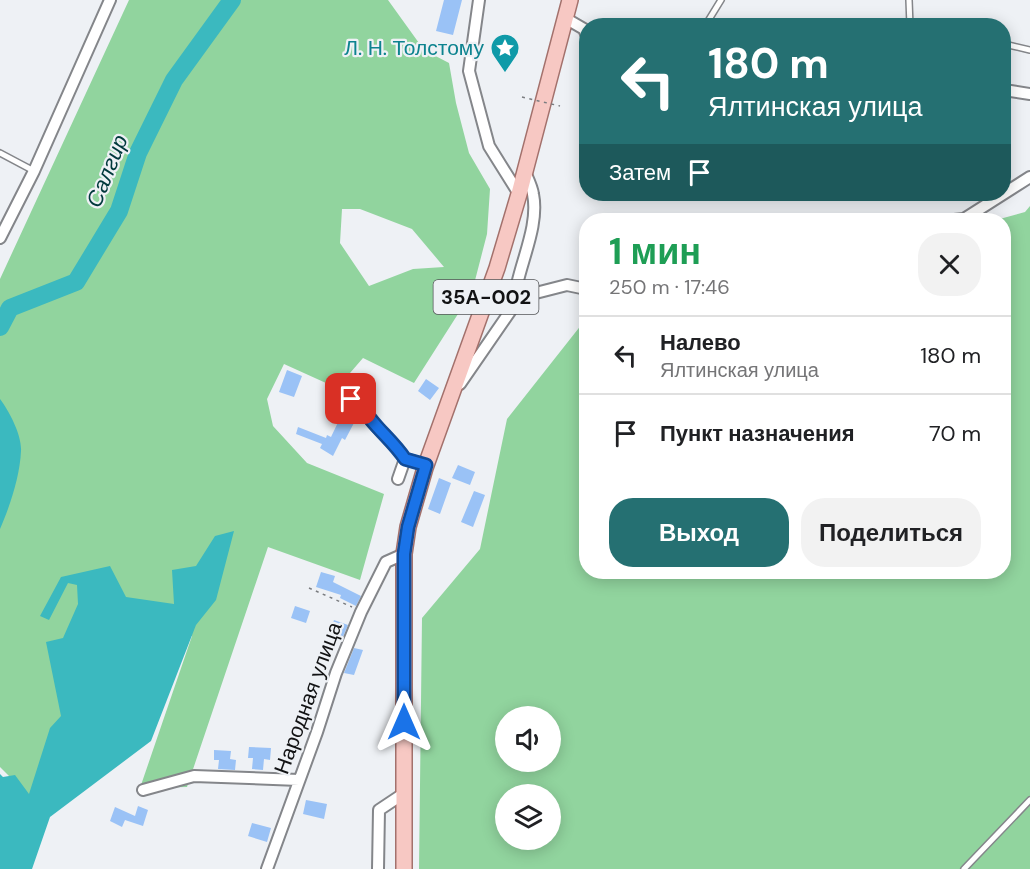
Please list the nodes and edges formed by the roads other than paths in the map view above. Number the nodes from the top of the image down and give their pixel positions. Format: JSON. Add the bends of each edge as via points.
{"nodes":[{"id":1,"x":110,"y":0,"type":"edge"},
{"id":2,"x":478,"y":0,"type":"edge"},
{"id":3,"x":570,"y":0,"type":"edge"},
{"id":4,"x":721,"y":0,"type":"edge"},
{"id":5,"x":909,"y":0,"type":"edge"},
{"id":6,"x":565,"y":18,"type":"junction"},
{"id":7,"x":710,"y":18,"type":"edge"},
{"id":8,"x":910,"y":18,"type":"edge"},
{"id":9,"x":579,"y":26,"type":"edge"},
{"id":10,"x":1011,"y":46,"type":"edge"},
{"id":11,"x":1030,"y":50,"type":"edge"},
{"id":12,"x":1011,"y":91,"type":"edge"},
{"id":13,"x":1030,"y":94,"type":"edge"},
{"id":14,"x":0,"y":153,"type":"edge"},
{"id":15,"x":34,"y":171,"type":"junction"},
{"id":16,"x":525,"y":171,"type":"junction"},
{"id":17,"x":1030,"y":177,"type":"edge"},
{"id":18,"x":1011,"y":189,"type":"edge"},
{"id":19,"x":519,"y":194,"type":"junction"},
{"id":20,"x":992,"y":201,"type":"edge"},
{"id":21,"x":973,"y":213,"type":"edge"},
{"id":22,"x":0,"y":238,"type":"edge"},
{"id":23,"x":579,"y":288,"type":"edge"},
{"id":24,"x":513,"y":308,"type":"junction"},
{"id":25,"x":351,"y":399,"type":"dead end"},
{"id":26,"x":450,"y":399,"type":"junction"},
{"id":27,"x":405,"y":459,"type":"junction"},
{"id":28,"x":426,"y":465,"type":"junction"},
{"id":29,"x":398,"y":479,"type":"dead end"},
{"id":30,"x":404,"y":554,"type":"junction"},
{"id":31,"x":299,"y":780,"type":"junction"},
{"id":32,"x":143,"y":790,"type":"dead end"},
{"id":33,"x":403,"y":794,"type":"junction"},
{"id":34,"x":1030,"y":800,"type":"edge"},
{"id":35,"x":267,"y":869,"type":"edge"},
{"id":36,"x":378,"y":869,"type":"edge"},
{"id":37,"x":404,"y":869,"type":"edge"},
{"id":38,"x":964,"y":869,"type":"edge"}],
"edges":[{"from":1,"to":15,"type":"street"},
{"from":2,"to":19,"type":"street","via":[[469,71],[489,146]]},
{"from":3,"to":6,"type":"main road","number":"35А-002"},
{"from":4,"to":7,"type":"lane"},
{"from":5,"to":8,"type":"lane"},
{"from":6,"to":9,"type":"street"},
{"from":6,"to":16,"type":"main road","number":"35А-002"},
{"from":10,"to":11,"type":"lane"},
{"from":12,"to":13,"type":"street"},
{"from":14,"to":15,"type":"lane"},
{"from":15,"to":22,"type":"street"},
{"from":16,"to":19,"type":"main road","number":"35А-002"},
{"from":16,"to":24,"type":"street","via":[[533,192],[534,227]]},
{"from":17,"to":18,"type":"street"},
{"from":19,"to":26,"type":"main road","number":"35А-002"},
{"from":20,"to":21,"type":"street"},
{"from":23,"to":24,"type":"street","via":[[567,285],[520,297]]},
{"from":24,"to":26,"type":"street"},
{"from":25,"to":27,"type":"street","via":[[360,403]]},
{"from":26,"to":28,"type":"main road","number":"35А-002"},
{"from":27,"to":28,"type":"street"},
{"from":27,"to":29,"type":"street"},
{"from":28,"to":30,"type":"main road","number":"35А-002"},
{"from":30,"to":31,"type":"street","name":"Народная улица","via":[[386,562],[361,612]]},
{"from":30,"to":33,"type":"main road","number":"35А-002"},
{"from":31,"to":32,"type":"street","via":[[194,776]]},
{"from":31,"to":35,"type":"street","name":"Народная улица"},
{"from":33,"to":36,"type":"street","via":[[379,810]]},
{"from":33,"to":37,"type":"main road","number":"35А-002"},
{"from":34,"to":38,"type":"lane"}]}
